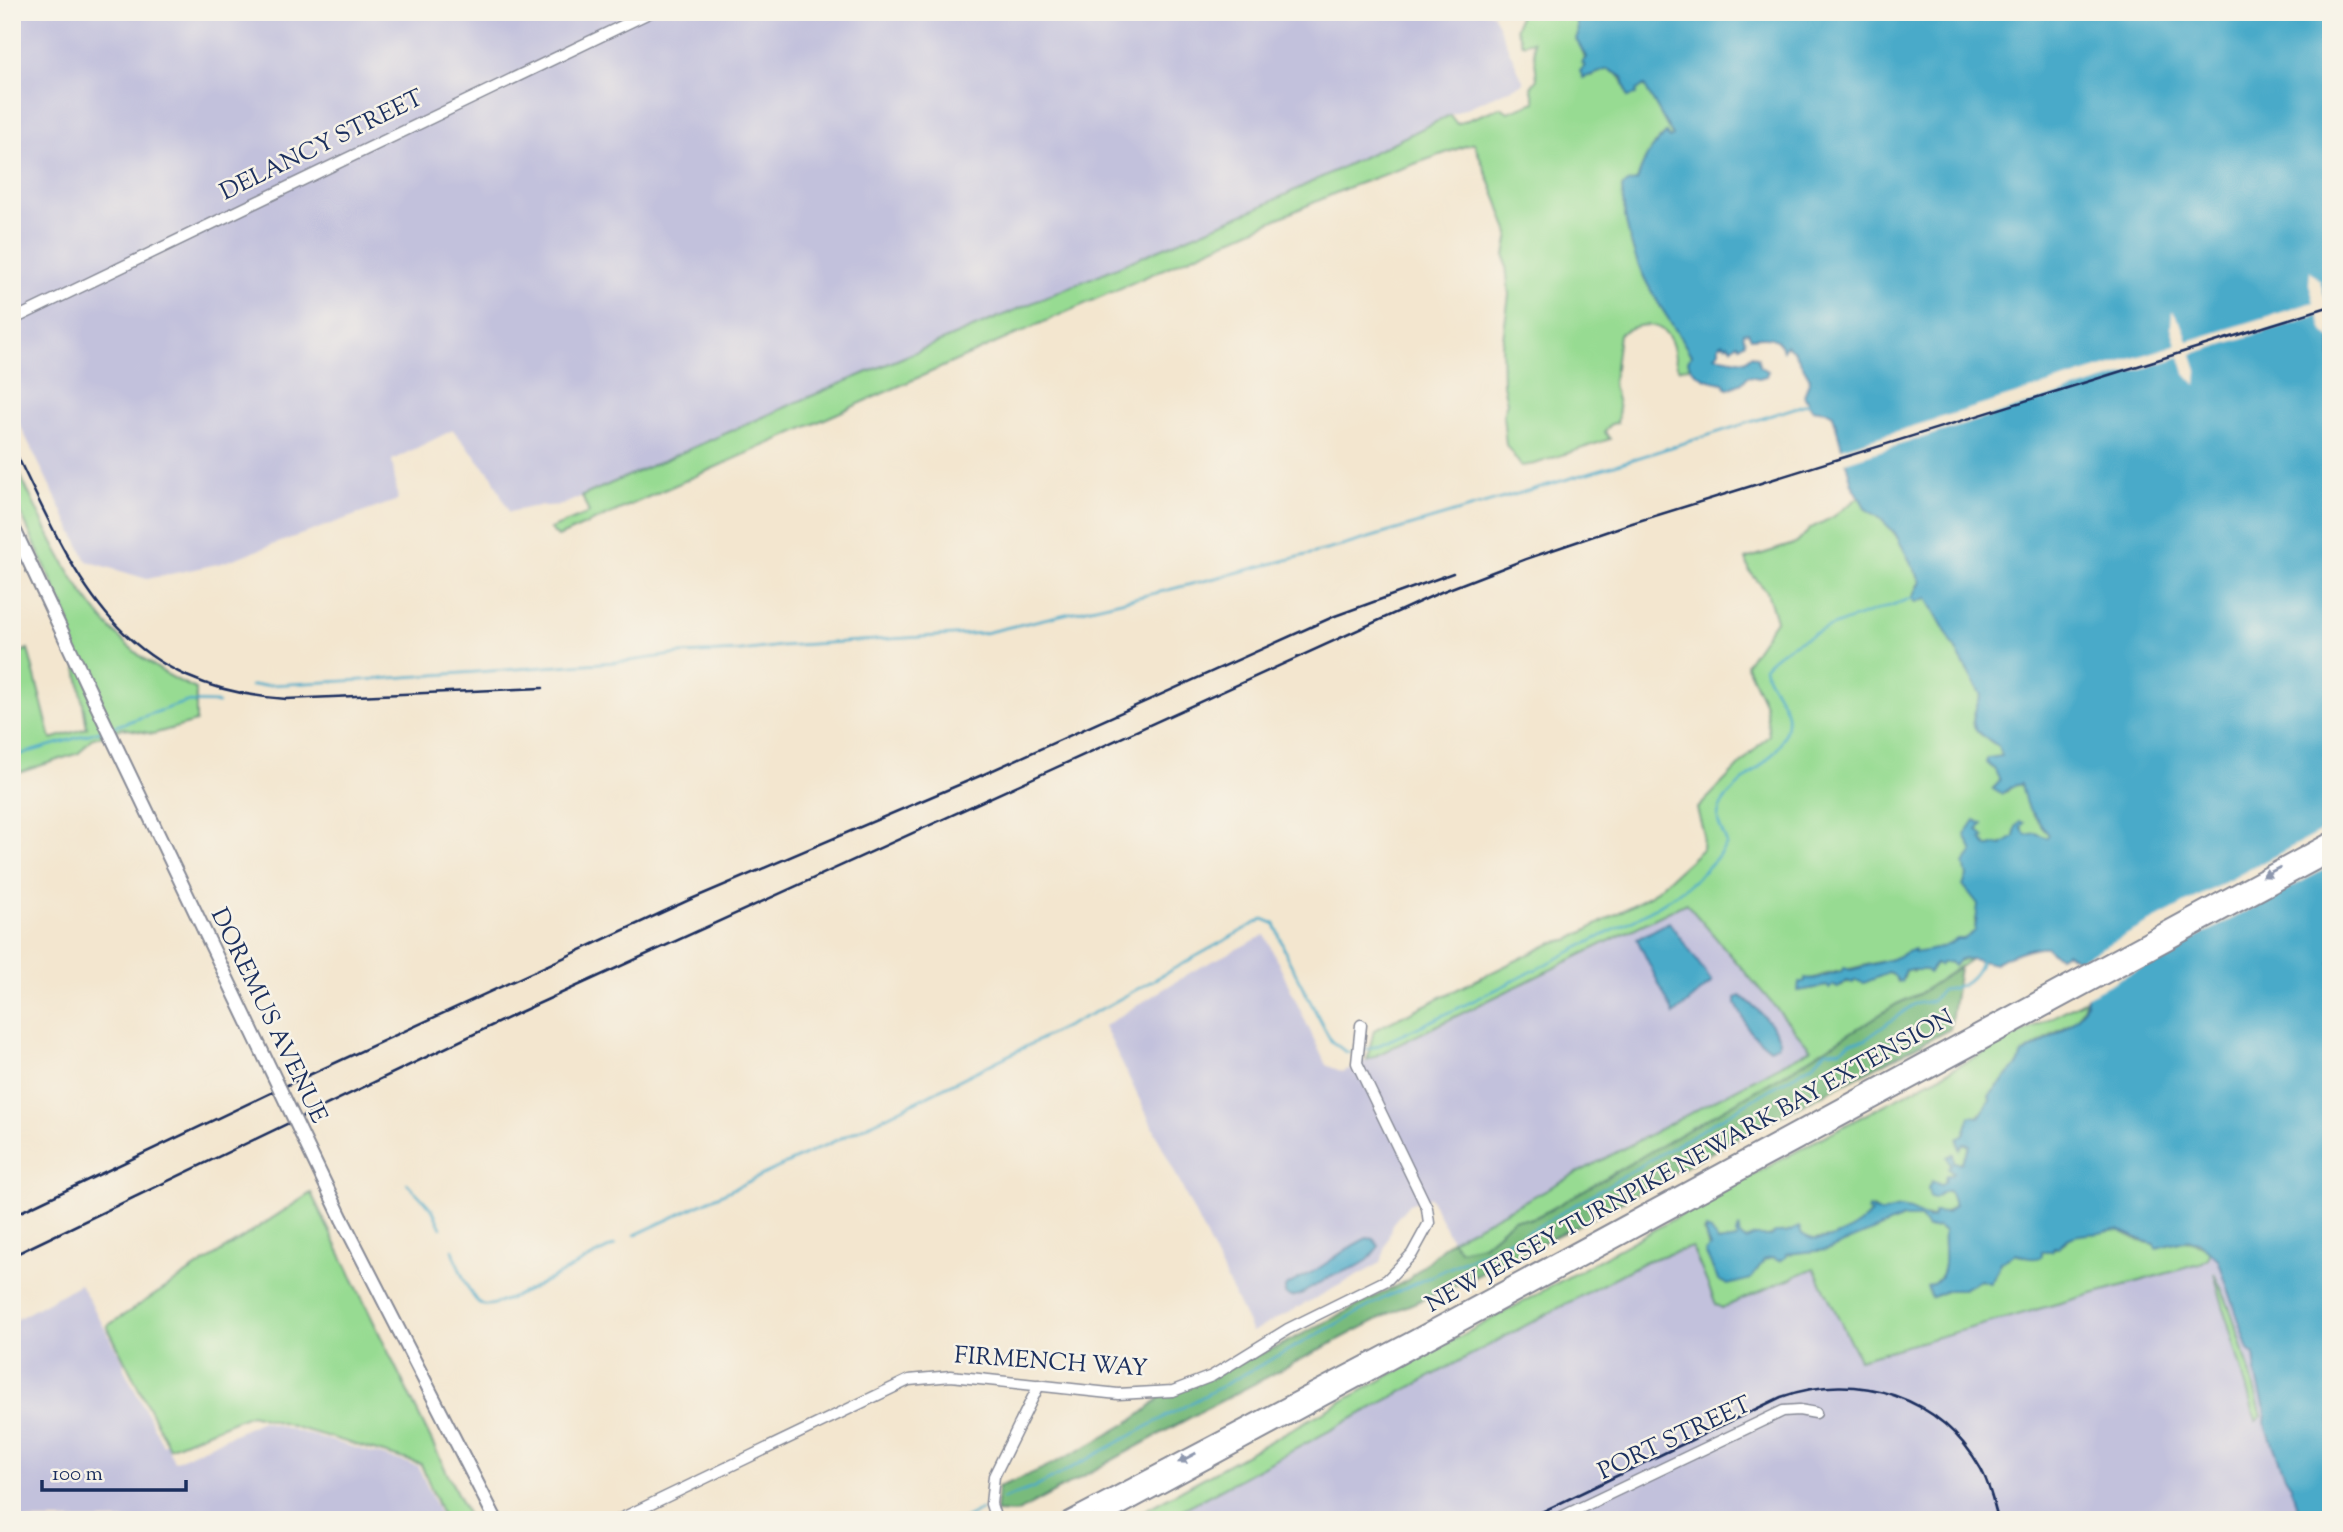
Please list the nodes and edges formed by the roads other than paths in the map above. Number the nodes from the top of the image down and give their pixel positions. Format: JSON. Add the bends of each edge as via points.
{"nodes":[{"id":1,"x":651,"y":12,"type":"edge"},
{"id":2,"x":12,"y":320,"type":"edge"},
{"id":3,"x":12,"y":525,"type":"edge"},
{"id":4,"x":2331,"y":840,"type":"edge"},
{"id":5,"x":2331,"y":854,"type":"edge"},
{"id":6,"x":1361,"y":1025,"type":"dead end"},
{"id":7,"x":1039,"y":1385,"type":"junction"},
{"id":8,"x":1816,"y":1413,"type":"dead end"},
{"id":9,"x":496,"y":1520,"type":"edge"},
{"id":10,"x":618,"y":1520,"type":"edge"},
{"id":11,"x":996,"y":1520,"type":"edge"},
{"id":12,"x":1068,"y":1520,"type":"edge"},
{"id":13,"x":1097,"y":1520,"type":"edge"},
{"id":14,"x":1555,"y":1520,"type":"edge"}],
"edges":[{"from":1,"to":2,"type":"street","name":"DELANCY STREET"},
{"from":3,"to":9,"type":"main road","name":"DOREMUS AVENUE","bridge":true,"via":[[342,1219]]},
{"from":4,"to":12,"type":"highway","name":"NEW JERSEY TURNPIKE NEWARK BAY EXTENSION","one_way":true,"via":[[1449,1320]]},
{"from":5,"to":13,"type":"highway","name":"NEW JERSEY TURNPIKE NEWARK BAY EXTENSION"},
{"from":6,"to":7,"type":"street","name":"FIRMENCH WAY","via":[[1357,1063],[1427,1208],[1429,1223],[1412,1254],[1387,1280],[1288,1329],[1212,1376],[1173,1391],[1118,1394]]},
{"from":7,"to":10,"type":"street","name":"FIRMENCH WAY","via":[[951,1376],[909,1380]]},
{"from":7,"to":11,"type":"street","via":[[994,1476]]},
{"from":8,"to":14,"type":"street","name":"PORT STREET","via":[[1783,1411]]}]}
